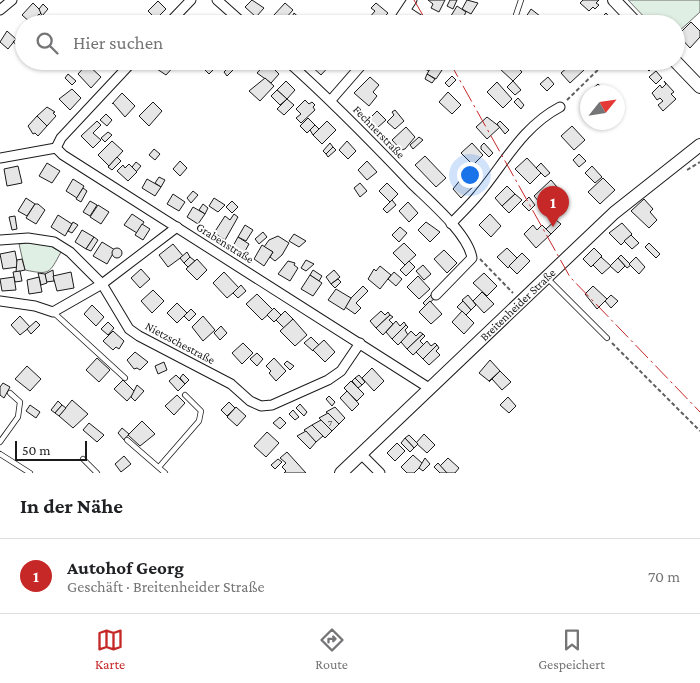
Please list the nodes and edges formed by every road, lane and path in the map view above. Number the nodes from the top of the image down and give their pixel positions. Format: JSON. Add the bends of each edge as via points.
{"nodes":[{"id":1,"x":12,"y":0,"type":"edge"},
{"id":2,"x":191,"y":0,"type":"edge"},
{"id":3,"x":217,"y":0,"type":"edge"},
{"id":4,"x":521,"y":0,"type":"edge"},
{"id":5,"x":614,"y":0,"type":"edge"},
{"id":6,"x":408,"y":4,"type":"edge"},
{"id":7,"x":0,"y":10,"type":"edge"},
{"id":8,"x":177,"y":15,"type":"edge"},
{"id":9,"x":234,"y":15,"type":"edge"},
{"id":10,"x":401,"y":15,"type":"edge"},
{"id":11,"x":418,"y":15,"type":"edge"},
{"id":12,"x":516,"y":15,"type":"dead end"},
{"id":13,"x":628,"y":15,"type":"edge"},
{"id":14,"x":125,"y":70,"type":"edge"},
{"id":15,"x":297,"y":70,"type":"edge"},
{"id":16,"x":357,"y":70,"type":"edge"},
{"id":17,"x":598,"y":70,"type":"edge"},
{"id":18,"x":683,"y":70,"type":"edge"},
{"id":19,"x":700,"y":87,"type":"edge"},
{"id":20,"x":331,"y":100,"type":"junction"},
{"id":21,"x":560,"y":107,"type":"joint"},
{"id":22,"x":700,"y":145,"type":"edge"},
{"id":23,"x":56,"y":148,"type":"junction"},
{"id":24,"x":0,"y":158,"type":"edge"},
{"id":25,"x":451,"y":224,"type":"junction"},
{"id":26,"x":177,"y":227,"type":"junction"},
{"id":27,"x":0,"y":240,"type":"edge"},
{"id":28,"x":472,"y":258,"type":"junction"},
{"id":29,"x":547,"y":278,"type":"junction"},
{"id":30,"x":102,"y":284,"type":"junction"},
{"id":31,"x":436,"y":295,"type":"dead end"},
{"id":32,"x":0,"y":301,"type":"edge"},
{"id":33,"x":522,"y":302,"type":"junction"},
{"id":34,"x":53,"y":312,"type":"junction"},
{"id":35,"x":607,"y":338,"type":"joint"},
{"id":36,"x":360,"y":343,"type":"junction"},
{"id":37,"x":125,"y":378,"type":"dead end"},
{"id":38,"x":429,"y":388,"type":"junction"},
{"id":39,"x":10,"y":393,"type":"dead end"},
{"id":40,"x":185,"y":395,"type":"dead end"},
{"id":41,"x":700,"y":431,"type":"edge"},
{"id":42,"x":127,"y":440,"type":"dead end"},
{"id":43,"x":0,"y":442,"type":"edge"},
{"id":44,"x":0,"y":454,"type":"edge"},
{"id":45,"x":361,"y":454,"type":"junction"},
{"id":46,"x":83,"y":460,"type":"dead end"},
{"id":47,"x":159,"y":467,"type":"junction"},
{"id":48,"x":30,"y":473,"type":"edge"},
{"id":49,"x":97,"y":473,"type":"edge"},
{"id":50,"x":165,"y":473,"type":"edge"},
{"id":51,"x":341,"y":473,"type":"edge"},
{"id":52,"x":380,"y":473,"type":"edge"}],
"edges":[{"from":1,"to":7,"type":"street"},
{"from":2,"to":8,"type":"street"},
{"from":3,"to":9,"type":"street"},
{"from":4,"to":12,"type":"lane"},
{"from":5,"to":13,"type":"street"},
{"from":6,"to":10,"type":"street"},
{"from":6,"to":11,"type":"street"},
{"from":14,"to":23,"type":"street"},
{"from":15,"to":20,"type":"street","name":"Fechnerstraße"},
{"from":16,"to":20,"type":"street"},
{"from":17,"to":21,"type":"path"},
{"from":18,"to":19,"type":"street"},
{"from":20,"to":25,"type":"street","name":"Fechnerstraße"},
{"from":21,"to":25,"type":"street","via":[[545,114],[515,144],[478,195]]},
{"from":22,"to":29,"type":"street","name":"Breitenheider Straße","via":[[614,213]]},
{"from":23,"to":24,"type":"street"},
{"from":23,"to":26,"type":"street","name":"Grabenstraße"},
{"from":25,"to":28,"type":"street","name":"Fechnerstraße","via":[[471,251]]},
{"from":26,"to":30,"type":"street"},
{"from":26,"to":36,"type":"street","name":"Grabenstraße"},
{"from":27,"to":30,"type":"street","name":"Nietzschestraße","via":[[28,238],[54,242],[70,252]]},
{"from":28,"to":31,"type":"street"},
{"from":28,"to":33,"type":"path","via":[[481,260]]},
{"from":29,"to":33,"type":"street","name":"Breitenheider Straße"},
{"from":29,"to":35,"type":"lane"},
{"from":30,"to":34,"type":"street"},
{"from":30,"to":36,"type":"street","name":"Nietzschestraße","via":[[129,329],[231,384],[261,406],[272,405],[328,380],[341,371]]},
{"from":32,"to":34,"type":"street"},
{"from":33,"to":38,"type":"street","name":"Breitenheider Straße"},
{"from":34,"to":37,"type":"lane"},
{"from":35,"to":41,"type":"path"},
{"from":36,"to":38,"type":"street","name":"Grabenstraße"},
{"from":38,"to":45,"type":"street","name":"Breitenheider Straße"},
{"from":39,"to":43,"type":"lane","via":[[20,402],[18,417]]},
{"from":40,"to":47,"type":"lane","via":[[201,411],[200,421]]},
{"from":42,"to":47,"type":"lane"},
{"from":44,"to":48,"type":"lane"},
{"from":45,"to":51,"type":"street","name":"Breitenheider Straße"},
{"from":45,"to":52,"type":"street"},
{"from":46,"to":49,"type":"lane"},
{"from":47,"to":50,"type":"lane"}]}
